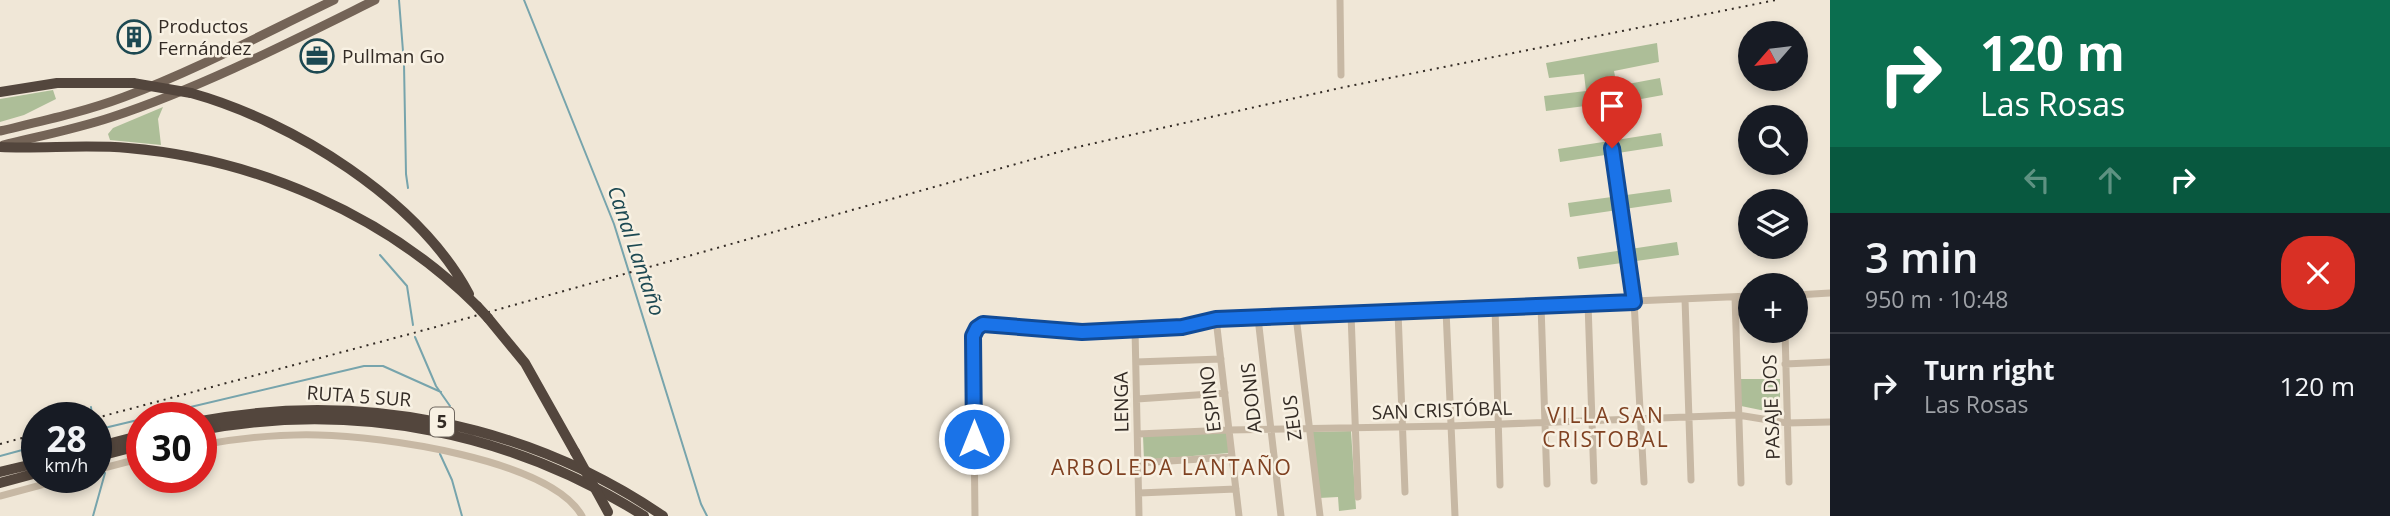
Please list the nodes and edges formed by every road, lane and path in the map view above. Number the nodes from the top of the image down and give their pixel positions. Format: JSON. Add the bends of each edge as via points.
{"nodes":[{"id":1,"x":334,"y":0,"type":"edge"},
{"id":2,"x":375,"y":0,"type":"edge"},
{"id":3,"x":1340,"y":0,"type":"edge"},
{"id":4,"x":1341,"y":75,"type":"dead end"},
{"id":5,"x":0,"y":92,"type":"edge"},
{"id":6,"x":1608,"y":123,"type":"dead end"},
{"id":7,"x":0,"y":131,"type":"edge"},
{"id":8,"x":0,"y":146,"type":"edge"},
{"id":9,"x":1830,"y":293,"type":"edge"},
{"id":10,"x":1808,"y":294,"type":"edge"},
{"id":11,"x":1735,"y":297,"type":"junction"},
{"id":12,"x":1738,"y":297,"type":"edge"},
{"id":13,"x":1685,"y":299,"type":"junction"},
{"id":14,"x":1634,"y":302,"type":"junction"},
{"id":15,"x":1588,"y":303,"type":"junction"},
{"id":16,"x":475,"y":304,"type":"junction"},
{"id":17,"x":1541,"y":306,"type":"junction"},
{"id":18,"x":1495,"y":307,"type":"junction"},
{"id":19,"x":1446,"y":310,"type":"junction"},
{"id":20,"x":1398,"y":312,"type":"junction"},
{"id":21,"x":1351,"y":314,"type":"junction"},
{"id":22,"x":1296,"y":316,"type":"junction"},
{"id":23,"x":1258,"y":318,"type":"junction"},
{"id":24,"x":1216,"y":319,"type":"junction"},
{"id":25,"x":1135,"y":329,"type":"junction"},
{"id":26,"x":1784,"y":343,"type":"edge"},
{"id":27,"x":1221,"y":359,"type":"junction"},
{"id":28,"x":1136,"y":362,"type":"junction"},
{"id":29,"x":1830,"y":362,"type":"edge"},
{"id":30,"x":1785,"y":364,"type":"junction"},
{"id":31,"x":1225,"y":393,"type":"junction"},
{"id":32,"x":1137,"y":399,"type":"junction"},
{"id":33,"x":1738,"y":415,"type":"junction"},
{"id":34,"x":1689,"y":417,"type":"junction"},
{"id":35,"x":217,"y":418,"type":"edge"},
{"id":36,"x":1641,"y":419,"type":"junction"},
{"id":37,"x":1592,"y":421,"type":"junction"},
{"id":38,"x":1545,"y":422,"type":"junction"},
{"id":39,"x":1830,"y":422,"type":"edge"},
{"id":40,"x":1787,"y":423,"type":"junction"},
{"id":41,"x":1498,"y":424,"type":"junction"},
{"id":42,"x":1451,"y":426,"type":"junction"},
{"id":43,"x":1402,"y":427,"type":"junction"},
{"id":44,"x":217,"y":428,"type":"edge"},
{"id":45,"x":1356,"y":428,"type":"junction"},
{"id":46,"x":1270,"y":429,"type":"junction"},
{"id":47,"x":1309,"y":429,"type":"junction"},
{"id":48,"x":1229,"y":430,"type":"junction"},
{"id":49,"x":1138,"y":434,"type":"junction"},
{"id":50,"x":217,"y":443,"type":"edge"},
{"id":51,"x":1233,"y":457,"type":"junction"},
{"id":52,"x":1138,"y":463,"type":"junction"},
{"id":53,"x":21,"y":467,"type":"edge"},
{"id":54,"x":0,"y":472,"type":"edge"},
{"id":55,"x":21,"y":477,"type":"edge"},
{"id":56,"x":1691,"y":480,"type":"dead end"},
{"id":57,"x":1594,"y":481,"type":"dead end"},
{"id":58,"x":1644,"y":482,"type":"dead end"},
{"id":59,"x":1789,"y":482,"type":"dead end"},
{"id":60,"x":0,"y":483,"type":"edge"},
{"id":61,"x":1741,"y":483,"type":"dead end"},
{"id":62,"x":1546,"y":484,"type":"dead end"},
{"id":63,"x":1500,"y":485,"type":"dead end"},
{"id":64,"x":1236,"y":489,"type":"junction"},
{"id":65,"x":21,"y":490,"type":"edge"},
{"id":66,"x":1405,"y":492,"type":"dead end"},
{"id":67,"x":1139,"y":493,"type":"junction"},
{"id":68,"x":0,"y":496,"type":"edge"},
{"id":69,"x":1358,"y":497,"type":"dead end"},
{"id":70,"x":609,"y":514,"type":"edge"},
{"id":71,"x":582,"y":516,"type":"edge"},
{"id":72,"x":644,"y":516,"type":"edge"},
{"id":73,"x":663,"y":516,"type":"edge"},
{"id":74,"x":975,"y":516,"type":"edge"},
{"id":75,"x":1139,"y":516,"type":"edge"},
{"id":76,"x":1239,"y":516,"type":"edge"},
{"id":77,"x":1280,"y":516,"type":"edge"},
{"id":78,"x":1320,"y":516,"type":"edge"},
{"id":79,"x":1455,"y":516,"type":"edge"}],
"edges":[{"from":1,"to":7,"type":"main road","via":[[125,96]]},
{"from":2,"to":8,"type":"main road","via":[[143,106],[81,127]]},
{"from":3,"to":4,"type":"street"},
{"from":5,"to":16,"type":"highway","bridge":true,"via":[[57,83],[133,83],[191,93],[280,126],[354,173],[401,212],[458,276]]},
{"from":6,"to":14,"type":"street"},
{"from":8,"to":16,"type":"highway","via":[[128,148],[188,156],[255,174],[309,194],[370,225],[441,274]]},
{"from":9,"to":10,"type":"street"},
{"from":11,"to":12,"type":"street"},
{"from":11,"to":13,"type":"street"},
{"from":11,"to":33,"type":"street"},
{"from":13,"to":14,"type":"street"},
{"from":13,"to":34,"type":"street"},
{"from":14,"to":15,"type":"street"},
{"from":14,"to":36,"type":"street"},
{"from":15,"to":17,"type":"street"},
{"from":15,"to":37,"type":"street"},
{"from":16,"to":70,"type":"highway","bridge":true,"via":[[525,363]]},
{"from":17,"to":18,"type":"street"},
{"from":17,"to":38,"type":"street"},
{"from":18,"to":19,"type":"street"},
{"from":18,"to":41,"type":"street"},
{"from":19,"to":20,"type":"street"},
{"from":19,"to":42,"type":"street"},
{"from":20,"to":21,"type":"street"},
{"from":20,"to":43,"type":"street"},
{"from":21,"to":22,"type":"street"},
{"from":21,"to":45,"type":"street"},
{"from":22,"to":23,"type":"street"},
{"from":22,"to":47,"type":"street","name":"ZEUS"},
{"from":23,"to":24,"type":"street"},
{"from":23,"to":46,"type":"street","name":"ADONIS"},
{"from":24,"to":25,"type":"street","via":[[1196,326]]},
{"from":24,"to":27,"type":"street","name":"ESPINO"},
{"from":25,"to":28,"type":"street","name":"LENGA"},
{"from":25,"to":74,"type":"street","via":[[1082,332],[983,324],[977,328],[973,336]]},
{"from":26,"to":30,"type":"street","name":"PASAJE DOS"},
{"from":27,"to":28,"type":"street"},
{"from":27,"to":31,"type":"street","name":"ESPINO"},
{"from":28,"to":32,"type":"street","name":"LENGA"},
{"from":29,"to":30,"type":"street"},
{"from":30,"to":40,"type":"street","name":"PASAJE DOS"},
{"from":31,"to":32,"type":"street"},
{"from":31,"to":48,"type":"street","name":"ESPINO"},
{"from":32,"to":49,"type":"street","name":"LENGA"},
{"from":33,"to":34,"type":"street","name":"SAN CRISTÓBAL"},
{"from":33,"to":40,"type":"street","name":"SAN CRISTÓBAL"},
{"from":33,"to":61,"type":"street"},
{"from":34,"to":36,"type":"street","name":"SAN CRISTÓBAL"},
{"from":34,"to":56,"type":"street"},
{"from":35,"to":73,"type":"highway","name":"RUTA 5 SUR","number":"5","via":[[323,409],[446,423],[562,460]]},
{"from":36,"to":37,"type":"street","name":"SAN CRISTÓBAL"},
{"from":36,"to":58,"type":"street"},
{"from":37,"to":38,"type":"street","name":"SAN CRISTÓBAL"},
{"from":37,"to":57,"type":"street"},
{"from":38,"to":41,"type":"street","name":"SAN CRISTÓBAL"},
{"from":38,"to":62,"type":"street"},
{"from":39,"to":40,"type":"street","name":"SAN CRISTÓBAL"},
{"from":40,"to":59,"type":"street","name":"PASAJE DOS"},
{"from":41,"to":42,"type":"street","name":"SAN CRISTÓBAL"},
{"from":41,"to":63,"type":"street"},
{"from":42,"to":43,"type":"street","name":"SAN CRISTÓBAL"},
{"from":42,"to":79,"type":"street"},
{"from":43,"to":45,"type":"street","name":"SAN CRISTÓBAL"},
{"from":43,"to":66,"type":"street"},
{"from":44,"to":72,"type":"highway","name":"RUTA 5 SUR","number":"5","via":[[323,419],[430,429],[542,462]]},
{"from":45,"to":47,"type":"street","name":"SAN CRISTÓBAL"},
{"from":45,"to":69,"type":"street"},
{"from":46,"to":47,"type":"street","name":"SAN CRISTÓBAL"},
{"from":46,"to":48,"type":"street","name":"SAN CRISTÓBAL"},
{"from":46,"to":77,"type":"street","name":"ADONIS"},
{"from":47,"to":78,"type":"street","name":"ZEUS"},
{"from":48,"to":49,"type":"street","name":"SAN CRISTÓBAL"},
{"from":48,"to":51,"type":"street","name":"ESPINO"},
{"from":49,"to":52,"type":"street","name":"LENGA"},
{"from":50,"to":71,"type":"street","via":[[320,435],[428,448],[538,480],[562,493]]},
{"from":51,"to":52,"type":"street"},
{"from":51,"to":64,"type":"street","name":"ESPINO"},
{"from":52,"to":67,"type":"street","name":"LENGA"},
{"from":53,"to":54,"type":"highway"},
{"from":55,"to":60,"type":"highway"},
{"from":64,"to":67,"type":"street"},
{"from":64,"to":76,"type":"street","name":"ESPINO"},
{"from":65,"to":68,"type":"street"},
{"from":67,"to":75,"type":"street","name":"LENGA"}]}
